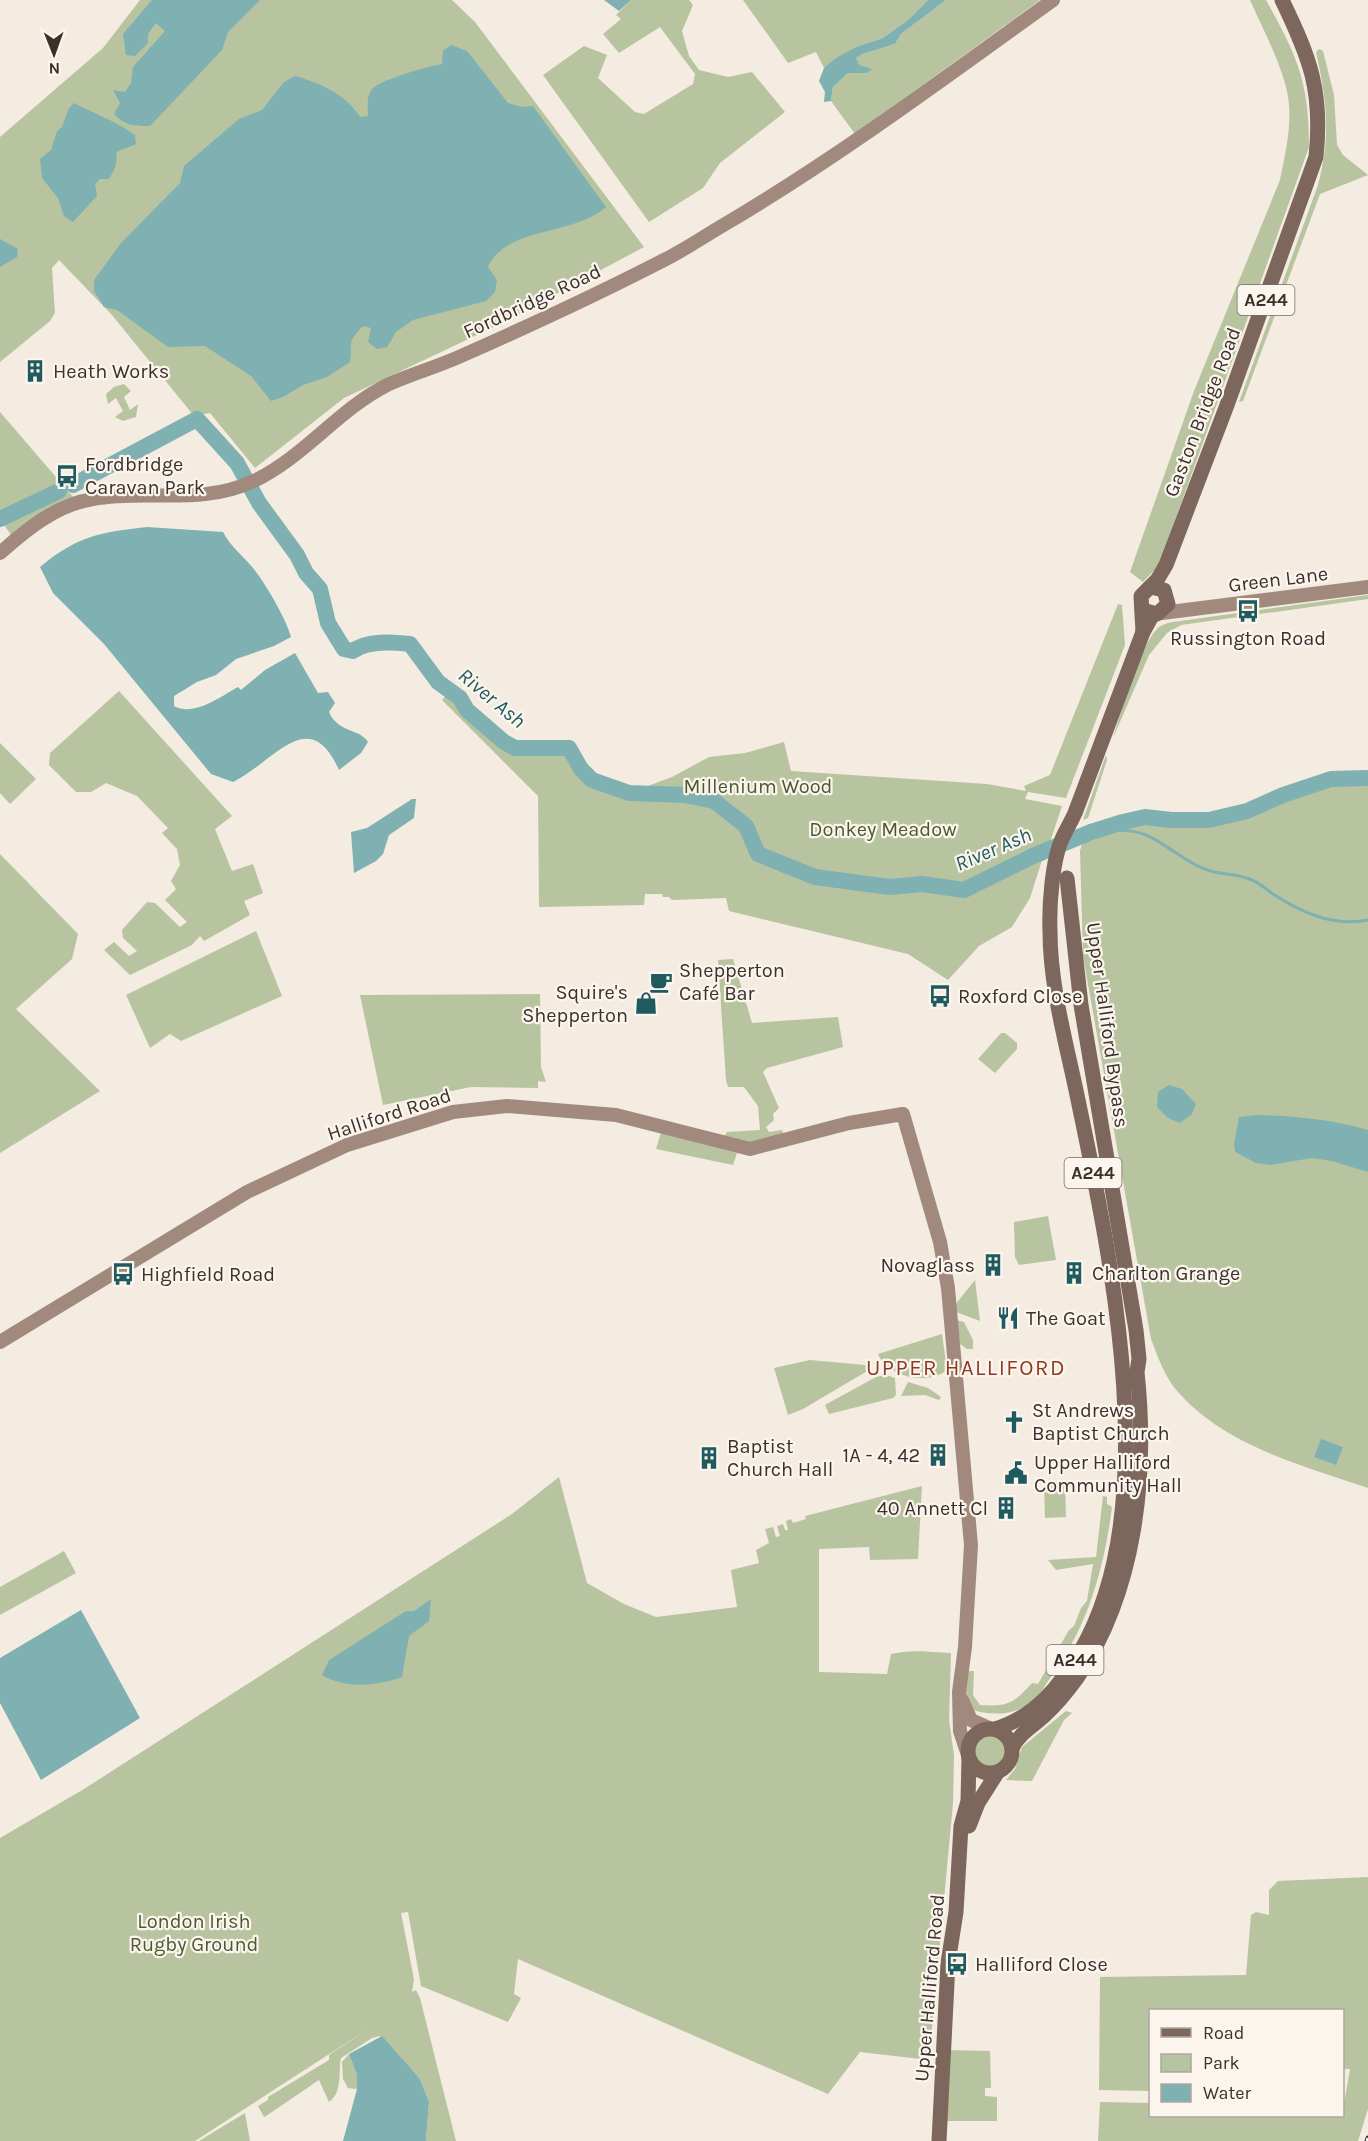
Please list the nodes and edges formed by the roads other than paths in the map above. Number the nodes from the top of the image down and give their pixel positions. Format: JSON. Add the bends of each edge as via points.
{"nodes":[{"id":1,"x":1053,"y":0,"type":"edge"},
{"id":2,"x":1282,"y":0,"type":"edge"},
{"id":3,"x":0,"y":553,"type":"edge"},
{"id":4,"x":1166,"y":565,"type":"junction"},
{"id":5,"x":1150,"y":587,"type":"junction"},
{"id":6,"x":1368,"y":587,"type":"edge"},
{"id":7,"x":1167,"y":595,"type":"junction"},
{"id":8,"x":1193,"y":610,"type":"junction"},
{"id":9,"x":1152,"y":611,"type":"junction"},
{"id":10,"x":1065,"y":845,"type":"junction"},
{"id":11,"x":1067,"y":878,"type":"junction"},
{"id":12,"x":1050,"y":916,"type":"junction"},
{"id":13,"x":903,"y":1114,"type":"joint"},
{"id":14,"x":0,"y":1342,"type":"edge"},
{"id":15,"x":959,"y":1692,"type":"junction"},
{"id":16,"x":992,"y":1729,"type":"junction"},
{"id":17,"x":1012,"y":1748,"type":"junction"},
{"id":18,"x":968,"y":1755,"type":"junction"},
{"id":19,"x":997,"y":1773,"type":"junction"},
{"id":20,"x":962,"y":1839,"type":"junction"},
{"id":21,"x":939,"y":2141,"type":"edge"}],
"edges":[{"from":1,"to":3,"type":"street","name":"Fordbridge Road","via":[[852,144],[666,260],[460,357],[388,385],[349,408],[285,462],[257,479],[212,495],[125,495],[85,500],[55,511]]},
{"from":2,"to":4,"type":"main road","name":"Gaston Bridge Road","number":"A244","via":[[1312,72],[1319,115],[1316,157]]},
{"from":4,"to":5,"type":"main road","name":"Gaston Bridge Road","number":"A244"},
{"from":4,"to":7,"type":"main road","name":"Gaston Bridge Road","number":"A244"},
{"from":5,"to":7,"type":"main road","via":[[1159,587]]},
{"from":5,"to":9,"type":"main road","via":[[1141,596]]},
{"from":6,"to":8,"type":"street","name":"Green Lane"},
{"from":7,"to":8,"type":"street"},
{"from":7,"to":9,"type":"main road","via":[[1168,604]]},
{"from":8,"to":9,"type":"street","name":"Green Lane"},
{"from":9,"to":10,"type":"main road","number":"A244"},
{"from":10,"to":11,"type":"main road","number":"A244"},
{"from":10,"to":12,"type":"main road","number":"A244"},
{"from":11,"to":12,"type":"main road","via":[[1059,912]]},
{"from":11,"to":17,"type":"main road","name":"Upper Halliford Bypass","number":"A244","via":[[1080,1005],[1136,1330],[1140,1463],[1127,1561],[1106,1628],[1065,1694]]},
{"from":12,"to":16,"type":"main road","name":"Upper Halliford Bypass","number":"A244","via":[[1054,982],[1094,1174],[1112,1284],[1124,1404],[1124,1489],[1108,1583],[1084,1646],[1056,1688],[1036,1709],[1012,1724]]},
{"from":13,"to":14,"type":"street","name":"Halliford Road","via":[[849,1123],[750,1149],[616,1115],[507,1106],[453,1112],[347,1145],[247,1192]]},
{"from":13,"to":15,"type":"street","name":"Upper Halliford Road","via":[[944,1259],[967,1483],[971,1566]]},
{"from":15,"to":16,"type":"street","name":"Upper Halliford Road","via":[[971,1720]]},
{"from":15,"to":18,"type":"street","name":"Upper Halliford Road","via":[[960,1731]]},
{"from":16,"to":17,"type":"main road","via":[[1008,1738]]},
{"from":16,"to":18,"type":"main road","via":[[977,1732],[971,1738]]},
{"from":17,"to":19,"type":"main road","via":[[1010,1761]]},
{"from":18,"to":19,"type":"main road","via":[[979,1770]]},
{"from":18,"to":20,"type":"main road","name":"Upper Halliford Road","via":[[968,1801]]},
{"from":19,"to":20,"type":"main road","name":"Upper Halliford Road"},
{"from":20,"to":21,"type":"main road","name":"Upper Halliford Road","via":[[948,1963]]}]}
